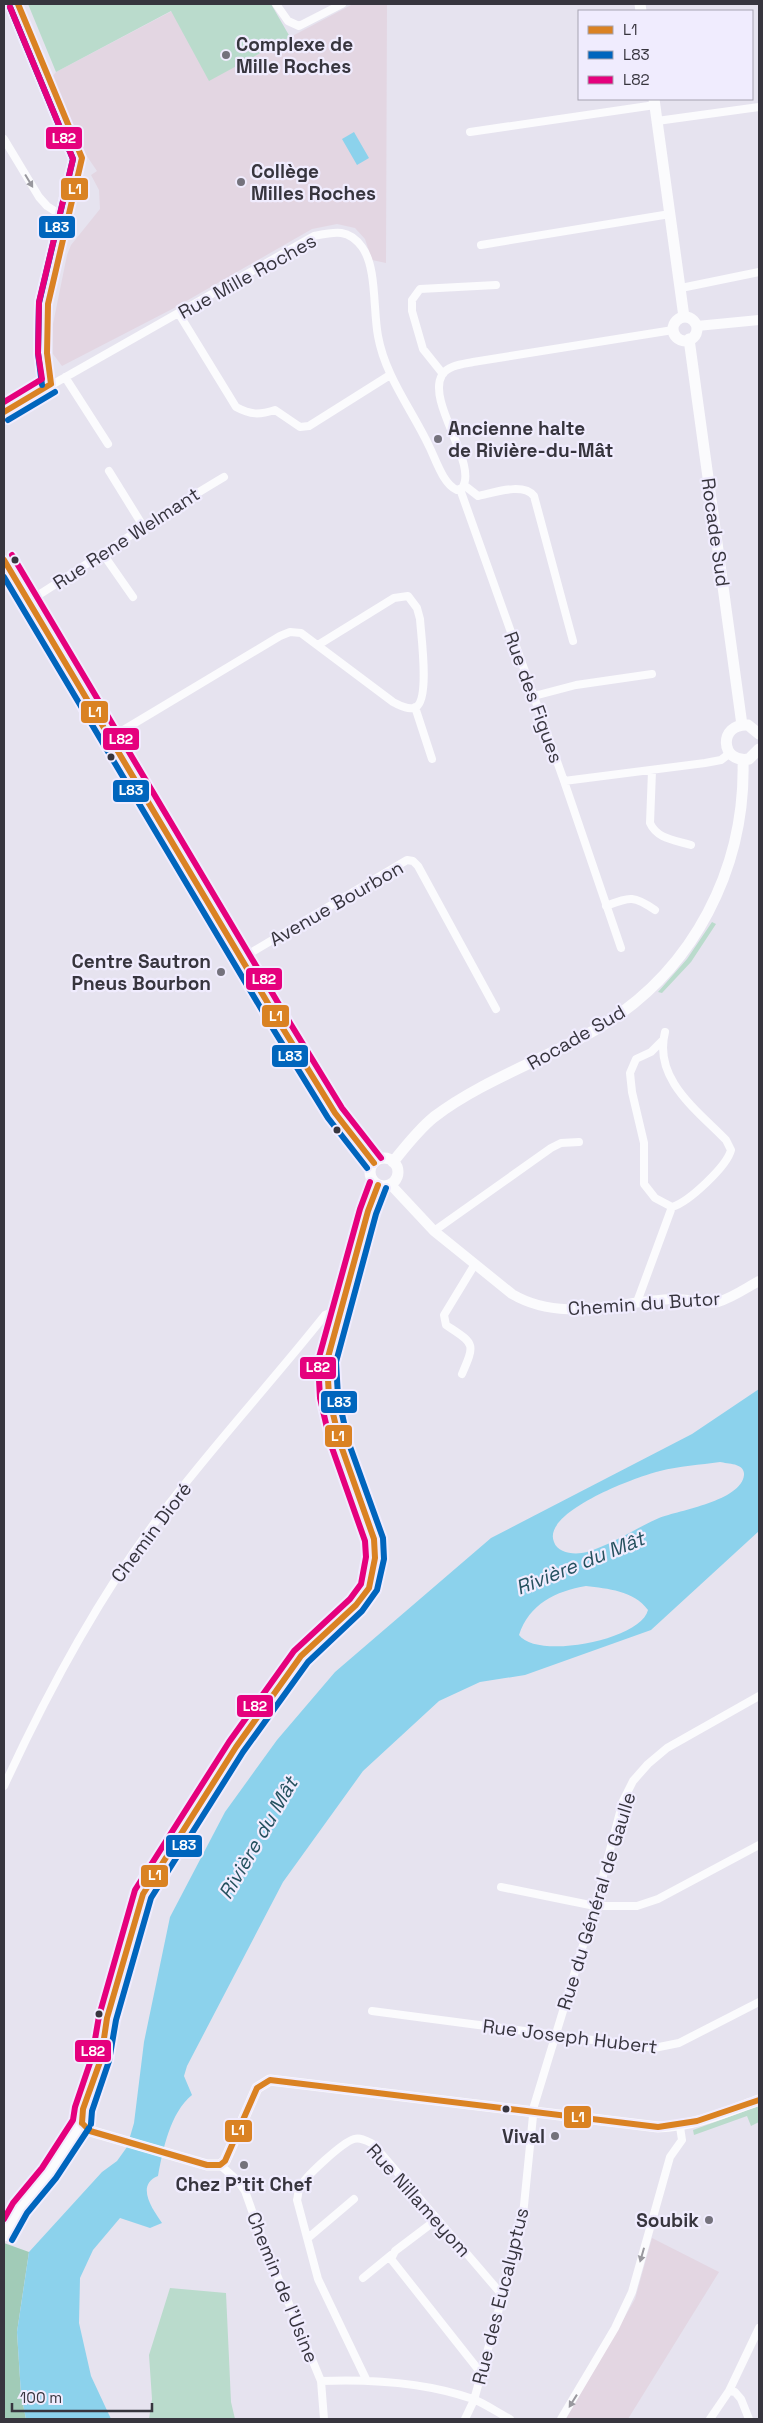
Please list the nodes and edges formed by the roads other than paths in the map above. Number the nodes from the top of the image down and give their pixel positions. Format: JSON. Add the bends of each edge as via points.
{"nodes":[{"id":1,"x":18,"y":4,"type":"edge"},
{"id":2,"x":276,"y":4,"type":"edge"},
{"id":3,"x":342,"y":4,"type":"edge"},
{"id":4,"x":654,"y":102,"type":"edge"},
{"id":5,"x":759,"y":108,"type":"edge"},
{"id":6,"x":657,"y":121,"type":"junction"},
{"id":7,"x":470,"y":132,"type":"dead end"},
{"id":8,"x":4,"y":139,"type":"edge"},
{"id":9,"x":670,"y":214,"type":"junction"},
{"id":10,"x":68,"y":219,"type":"junction"},
{"id":11,"x":481,"y":245,"type":"dead end"},
{"id":12,"x":759,"y":272,"type":"edge"},
{"id":13,"x":496,"y":285,"type":"dead end"},
{"id":14,"x":681,"y":288,"type":"junction"},
{"id":15,"x":180,"y":314,"type":"junction"},
{"id":16,"x":684,"y":317,"type":"junction"},
{"id":17,"x":759,"y":320,"type":"edge"},
{"id":18,"x":696,"y":326,"type":"junction"},
{"id":19,"x":673,"y":330,"type":"junction"},
{"id":20,"x":689,"y":340,"type":"junction"},
{"id":21,"x":443,"y":374,"type":"junction"},
{"id":22,"x":390,"y":375,"type":"junction"},
{"id":23,"x":65,"y":377,"type":"junction"},
{"id":24,"x":51,"y":384,"type":"junction"},
{"id":25,"x":4,"y":412,"type":"edge"},
{"id":26,"x":108,"y":444,"type":"dead end"},
{"id":27,"x":109,"y":471,"type":"dead end"},
{"id":28,"x":224,"y":476,"type":"dead end"},
{"id":29,"x":462,"y":487,"type":"junction"},
{"id":30,"x":143,"y":526,"type":"junction"},
{"id":31,"x":103,"y":554,"type":"junction"},
{"id":32,"x":4,"y":560,"type":"edge"},
{"id":33,"x":133,"y":597,"type":"dead end"},
{"id":34,"x":29,"y":601,"type":"junction"},
{"id":35,"x":573,"y":642,"type":"dead end"},
{"id":36,"x":318,"y":645,"type":"junction"},
{"id":37,"x":652,"y":674,"type":"dead end"},
{"id":38,"x":534,"y":696,"type":"junction"},
{"id":39,"x":415,"y":707,"type":"junction"},
{"id":40,"x":742,"y":725,"type":"junction"},
{"id":41,"x":759,"y":732,"type":"edge"},
{"id":42,"x":110,"y":738,"type":"junction"},
{"id":43,"x":759,"y":750,"type":"edge"},
{"id":44,"x":730,"y":753,"type":"junction"},
{"id":45,"x":432,"y":759,"type":"dead end"},
{"id":46,"x":744,"y":760,"type":"junction"},
{"id":47,"x":652,"y":771,"type":"junction"},
{"id":48,"x":564,"y":780,"type":"junction"},
{"id":49,"x":691,"y":845,"type":"dead end"},
{"id":50,"x":606,"y":906,"type":"junction"},
{"id":51,"x":655,"y":910,"type":"dead end"},
{"id":52,"x":621,"y":948,"type":"dead end"},
{"id":53,"x":242,"y":958,"type":"junction"},
{"id":54,"x":496,"y":1009,"type":"dead end"},
{"id":55,"x":579,"y":1142,"type":"dead end"},
{"id":56,"x":393,"y":1162,"type":"junction"},
{"id":57,"x":374,"y":1163,"type":"junction"},
{"id":58,"x":378,"y":1185,"type":"junction"},
{"id":59,"x":391,"y":1185,"type":"junction"},
{"id":60,"x":672,"y":1207,"type":"junction"},
{"id":61,"x":434,"y":1231,"type":"junction"},
{"id":62,"x":475,"y":1264,"type":"junction"},
{"id":63,"x":759,"y":1282,"type":"edge"},
{"id":64,"x":637,"y":1302,"type":"junction"},
{"id":65,"x":340,"y":1310,"type":"junction"},
{"id":66,"x":462,"y":1374,"type":"dead end"},
{"id":67,"x":759,"y":1696,"type":"edge"},
{"id":68,"x":4,"y":1786,"type":"edge"},
{"id":69,"x":759,"y":1845,"type":"edge"},
{"id":70,"x":501,"y":1887,"type":"dead end"},
{"id":71,"x":595,"y":1906,"type":"junction"},
{"id":72,"x":759,"y":2002,"type":"edge"},
{"id":73,"x":372,"y":2011,"type":"dead end"},
{"id":74,"x":555,"y":2036,"type":"junction"},
{"id":75,"x":759,"y":2100,"type":"edge"},
{"id":76,"x":533,"y":2111,"type":"junction"},
{"id":77,"x":86,"y":2127,"type":"junction"},
{"id":78,"x":680,"y":2127,"type":"junction"},
{"id":79,"x":220,"y":2164,"type":"junction"},
{"id":80,"x":354,"y":2199,"type":"dead end"},
{"id":81,"x":436,"y":2220,"type":"junction"},
{"id":82,"x":4,"y":2236,"type":"edge"},
{"id":83,"x":308,"y":2238,"type":"junction"},
{"id":84,"x":391,"y":2255,"type":"junction"},
{"id":85,"x":363,"y":2278,"type":"dead end"},
{"id":86,"x":503,"y":2296,"type":"junction"},
{"id":87,"x":759,"y":2328,"type":"edge"},
{"id":88,"x":481,"y":2373,"type":"junction"},
{"id":89,"x":366,"y":2379,"type":"junction"},
{"id":90,"x":321,"y":2381,"type":"junction"},
{"id":91,"x":729,"y":2391,"type":"junction"},
{"id":92,"x":474,"y":2400,"type":"junction"},
{"id":93,"x":324,"y":2419,"type":"edge"},
{"id":94,"x":465,"y":2419,"type":"edge"},
{"id":95,"x":510,"y":2419,"type":"edge"},
{"id":96,"x":561,"y":2419,"type":"edge"},
{"id":97,"x":710,"y":2419,"type":"edge"},
{"id":98,"x":749,"y":2419,"type":"edge"}],
"edges":[{"from":1,"to":10,"type":"street","via":[[82,158]]},
{"from":2,"to":3,"type":"street","via":[[288,21],[299,26]]},
{"from":4,"to":6,"type":"main road"},
{"from":4,"to":7,"type":"street"},
{"from":5,"to":6,"type":"street"},
{"from":6,"to":9,"type":"main road"},
{"from":8,"to":10,"type":"street","one_way":true,"via":[[39,197]]},
{"from":9,"to":11,"type":"street"},
{"from":9,"to":14,"type":"main road"},
{"from":10,"to":24,"type":"street","via":[[48,304],[46,353]]},
{"from":12,"to":14,"type":"street"},
{"from":13,"to":21,"type":"street","via":[[420,289],[412,300],[423,349]]},
{"from":14,"to":16,"type":"main road"},
{"from":15,"to":22,"type":"street","via":[[236,407],[250,414],[276,410],[300,427],[308,426]]},
{"from":15,"to":22,"type":"street","name":"Rue Mille Roches","via":[[314,236],[338,231],[362,247],[370,263],[378,337]]},
{"from":15,"to":23,"type":"street","name":"Rue Mille Roches"},
{"from":16,"to":18,"type":"main road","via":[[694,320]]},
{"from":16,"to":19,"type":"main road","via":[[675,323]]},
{"from":17,"to":18,"type":"street"},
{"from":18,"to":20,"type":"main road","via":[[694,336]]},
{"from":19,"to":20,"type":"main road","via":[[679,338]]},
{"from":19,"to":21,"type":"street","via":[[474,362],[454,366]]},
{"from":20,"to":40,"type":"main road","name":"Rocade Sud"},
{"from":21,"to":29,"type":"street","via":[[438,389],[463,465]]},
{"from":22,"to":29,"type":"street","name":"Rue Mille Roches","via":[[444,477],[452,488]]},
{"from":23,"to":24,"type":"street","name":"Rue Mille Roches"},
{"from":23,"to":26,"type":"street"},
{"from":24,"to":25,"type":"street","name":"Rue Mille Roches"},
{"from":27,"to":30,"type":"street"},
{"from":28,"to":30,"type":"street","name":"Rue Rene Welmant"},
{"from":29,"to":35,"type":"street","via":[[478,496],[516,490],[527,491],[534,496]]},
{"from":29,"to":38,"type":"street","name":"Rue des Figues"},
{"from":30,"to":31,"type":"street","name":"Rue Rene Welmant"},
{"from":31,"to":33,"type":"street"},
{"from":31,"to":34,"type":"street","name":"Rue Rene Welmant"},
{"from":32,"to":34,"type":"street"},
{"from":34,"to":42,"type":"street"},
{"from":36,"to":39,"type":"street","via":[[393,702],[402,707]]},
{"from":36,"to":39,"type":"street","via":[[394,598],[408,596],[420,619],[424,688],[421,702]]},
{"from":36,"to":42,"type":"street","via":[[301,633],[290,632],[280,636]]},
{"from":37,"to":38,"type":"street","via":[[576,685]]},
{"from":38,"to":48,"type":"street","name":"Rue des Figues"},
{"from":39,"to":45,"type":"street"},
{"from":40,"to":41,"type":"main road"},
{"from":40,"to":44,"type":"main road","via":[[729,733],[726,743]]},
{"from":42,"to":53,"type":"street"},
{"from":43,"to":46,"type":"main road","via":[[755,756]]},
{"from":44,"to":46,"type":"main road"},
{"from":44,"to":47,"type":"street","via":[[722,760]]},
{"from":46,"to":56,"type":"main road","name":"Rocade Sud","via":[[739,824],[728,867],[706,918],[666,972],[622,1012],[600,1027],[470,1094],[434,1118]]},
{"from":47,"to":48,"type":"street"},
{"from":47,"to":49,"type":"street","via":[[650,823],[660,836]]},
{"from":48,"to":50,"type":"street","name":"Rue des Figues"},
{"from":50,"to":51,"type":"street","via":[[629,897],[639,899]]},
{"from":50,"to":52,"type":"street","name":"Rue des Figues"},
{"from":53,"to":54,"type":"street","name":"Avenue Bourbon","via":[[407,860],[413,861]]},
{"from":53,"to":57,"type":"street","via":[[335,1113]]},
{"from":55,"to":61,"type":"street","via":[[561,1142],[551,1148]]},
{"from":56,"to":57,"type":"main road","via":[[384,1158]]},
{"from":56,"to":59,"type":"main road","via":[[398,1173]]},
{"from":57,"to":58,"type":"main road","via":[[370,1175]]},
{"from":58,"to":59,"type":"main road"},
{"from":58,"to":65,"type":"main road"},
{"from":59,"to":61,"type":"street","name":"Chemin du Butor"},
{"from":60,"to":60,"type":"street","via":[[691,1197],[726,1160],[731,1150],[726,1140],[673,1084],[663,1061],[664,1036],[651,1052],[636,1059],[630,1073],[644,1143],[644,1184],[655,1198]]},
{"from":60,"to":64,"type":"street"},
{"from":61,"to":62,"type":"street","name":"Chemin du Butor"},
{"from":62,"to":64,"type":"street","name":"Chemin du Butor","via":[[512,1294],[550,1309],[580,1310]]},
{"from":62,"to":66,"type":"street","via":[[444,1314],[446,1325],[471,1345],[472,1352]]},
{"from":63,"to":64,"type":"street","name":"Chemin du Butor","via":[[715,1302],[675,1298]]},
{"from":65,"to":68,"type":"street","name":"Chemin Dioré","via":[[325,1315],[159,1517],[107,1592],[80,1638]]},
{"from":65,"to":77,"type":"main road","via":[[327,1361],[329,1397],[340,1443],[374,1539],[375,1558],[369,1588],[356,1605],[301,1656],[236,1747],[143,1894],[107,2018],[101,2059],[83,2109]]},
{"from":67,"to":71,"type":"street","name":"Rue du Général de Gaulle","via":[[667,1748],[633,1782],[623,1801]]},
{"from":69,"to":71,"type":"street","via":[[648,1904]]},
{"from":70,"to":71,"type":"street"},
{"from":71,"to":74,"type":"street","name":"Rue du Général de Gaulle"},
{"from":72,"to":74,"type":"street","name":"Rue Joseph Hubert","via":[[667,2047]]},
{"from":73,"to":74,"type":"street","name":"Rue Joseph Hubert"},
{"from":74,"to":76,"type":"street","name":"Rue du Général de Gaulle"},
{"from":75,"to":78,"type":"main road"},
{"from":76,"to":78,"type":"main road"},
{"from":76,"to":79,"type":"main road","via":[[270,2080],[257,2088],[225,2160]]},
{"from":76,"to":86,"type":"street","name":"Rue des Eucalyptus","via":[[522,2225]]},
{"from":77,"to":79,"type":"main road","via":[[196,2162]]},
{"from":77,"to":82,"type":"main road","via":[[20,2208]]},
{"from":78,"to":96,"type":"street","one_way":true,"via":[[682,2140],[670,2157],[632,2292],[610,2337]]},
{"from":79,"to":90,"type":"street","name":"Chemin de l'Usine","via":[[245,2190]]},
{"from":80,"to":83,"type":"street"},
{"from":81,"to":83,"type":"street","name":"Rue Nillameyom","via":[[373,2144],[365,2139],[355,2139],[346,2143],[299,2188],[297,2200]]},
{"from":81,"to":84,"type":"street"},
{"from":81,"to":86,"type":"street","name":"Rue Nillameyom"},
{"from":83,"to":89,"type":"street","name":"Rue Nillameyom","via":[[318,2279]]},
{"from":84,"to":85,"type":"street"},
{"from":84,"to":88,"type":"street","via":[[392,2264]]},
{"from":86,"to":88,"type":"street","name":"Rue des Eucalyptus"},
{"from":87,"to":91,"type":"street"},
{"from":88,"to":92,"type":"street","name":"Rue des Eucalyptus"},
{"from":89,"to":90,"type":"street"},
{"from":89,"to":92,"type":"street","via":[[414,2384]]},
{"from":90,"to":93,"type":"street","name":"Chemin de l'Usine"},
{"from":91,"to":97,"type":"street"},
{"from":91,"to":98,"type":"street","via":[[741,2399]]},
{"from":92,"to":94,"type":"street","name":"Rue des Eucalyptus"},
{"from":92,"to":95,"type":"street"}]}
